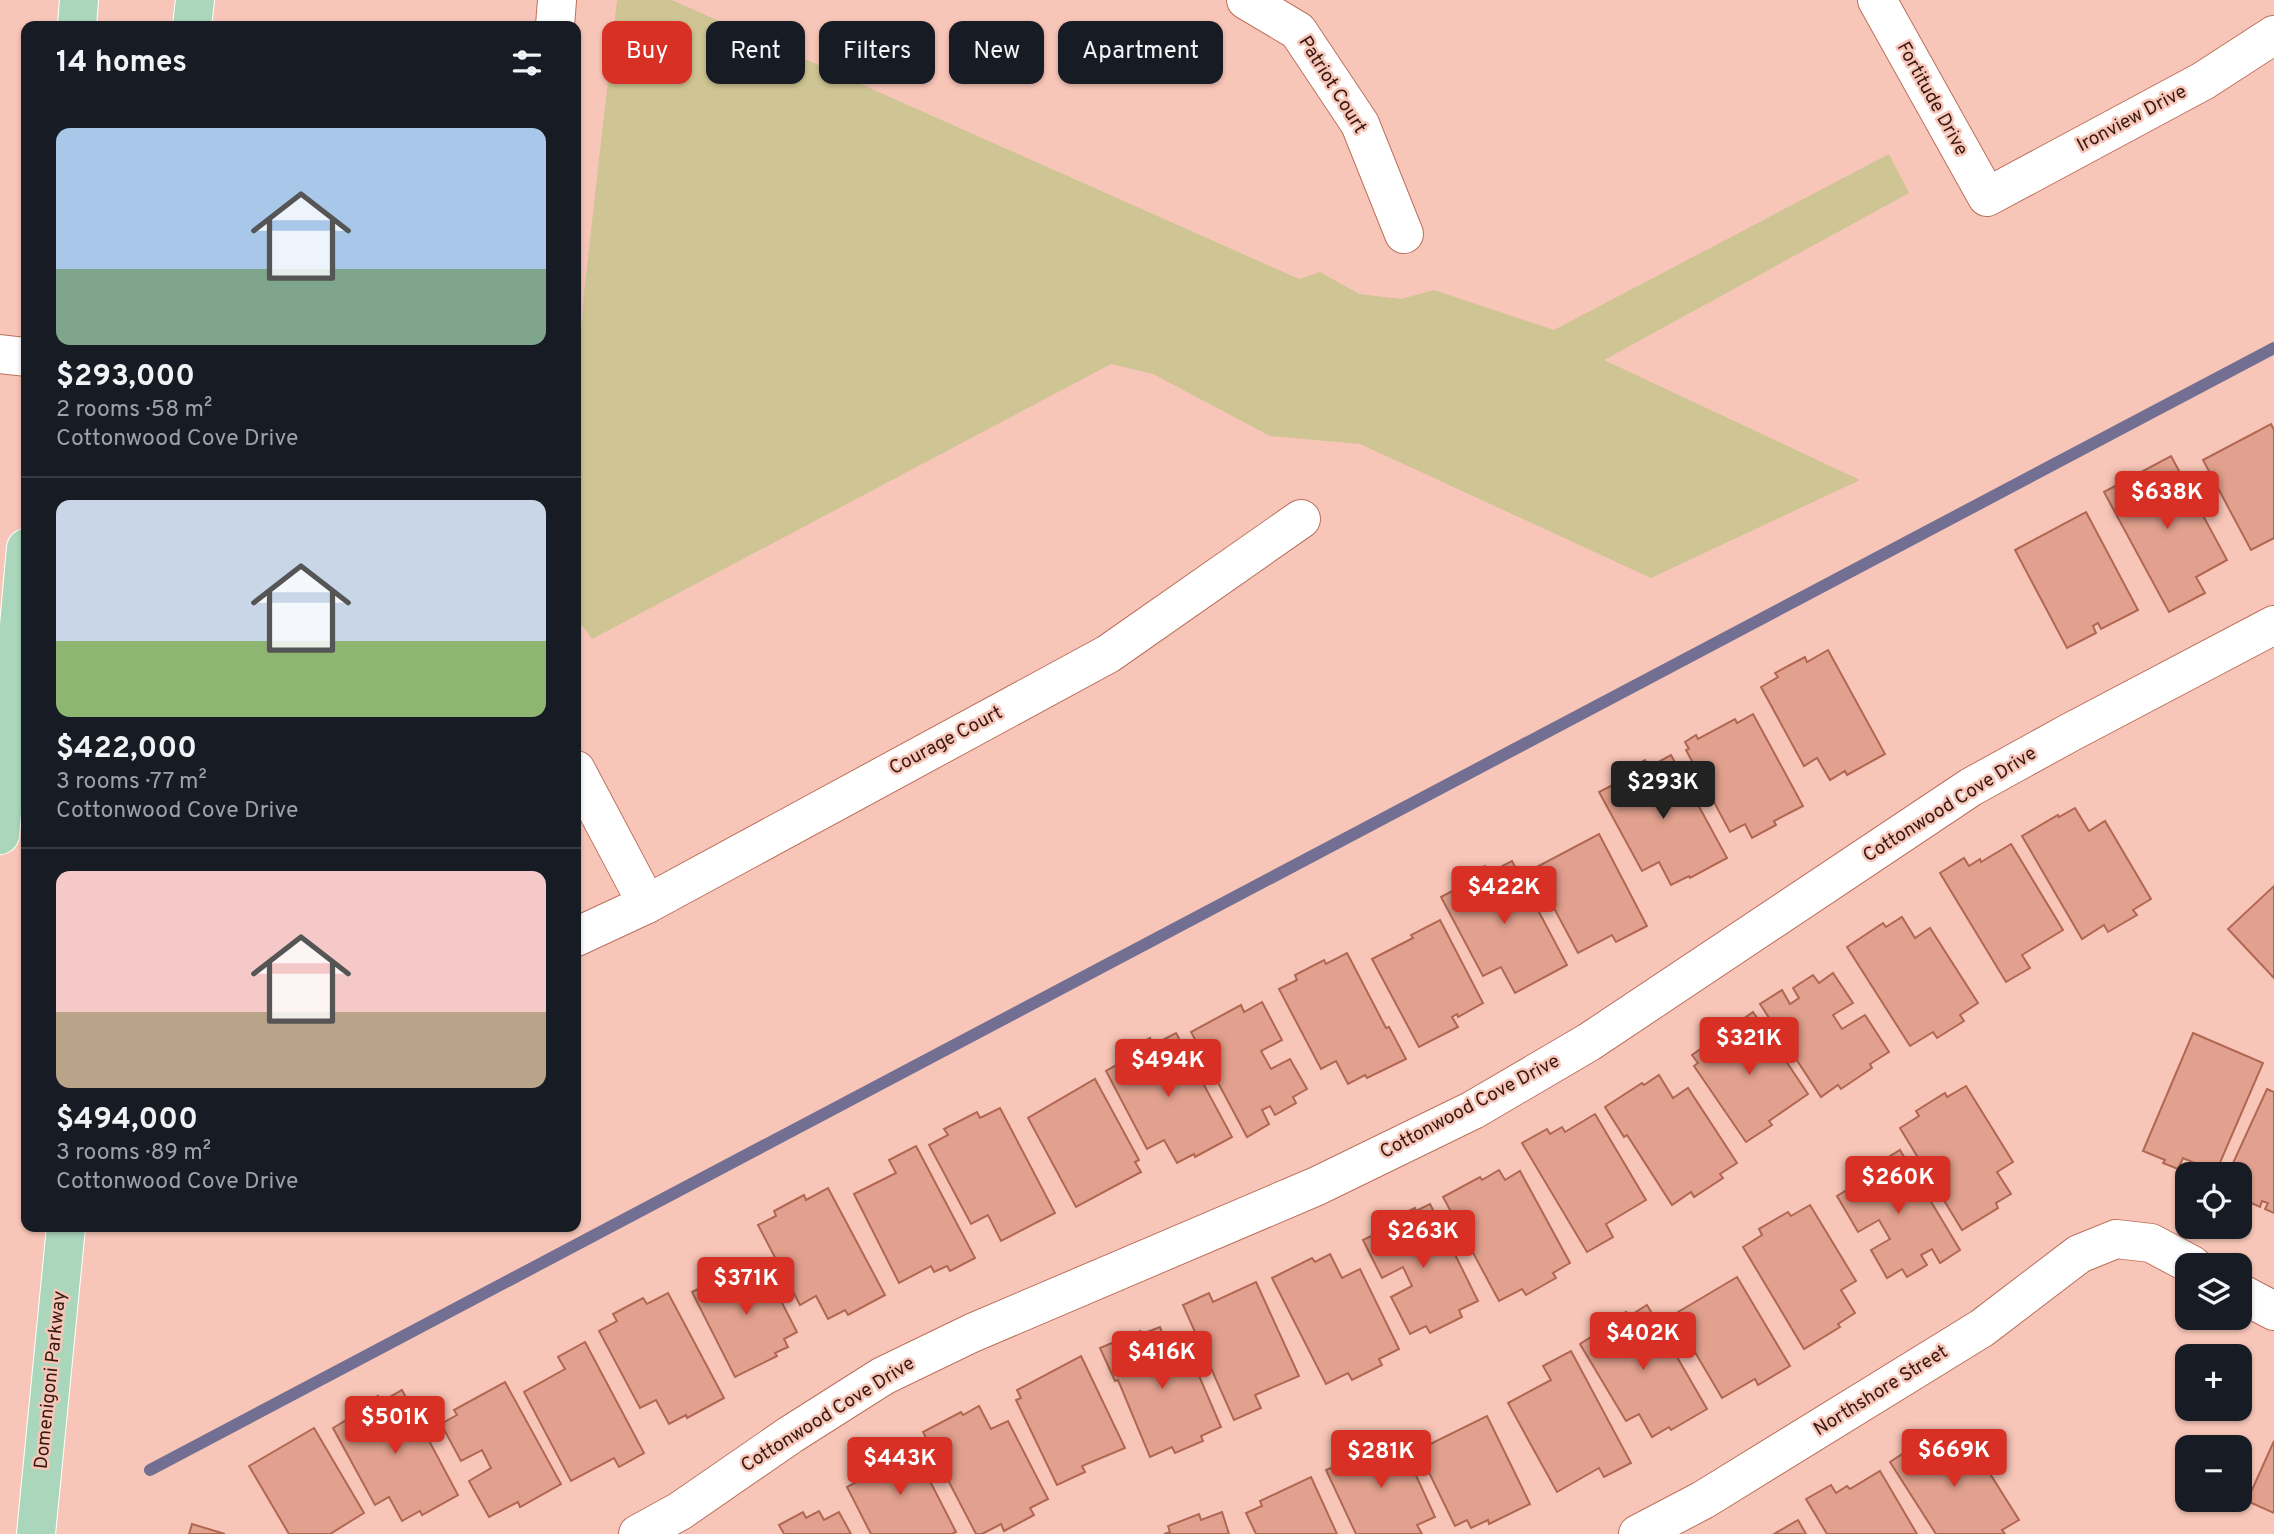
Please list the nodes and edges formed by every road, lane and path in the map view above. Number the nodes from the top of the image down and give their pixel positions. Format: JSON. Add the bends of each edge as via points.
{"nodes":[{"id":1,"x":79,"y":0,"type":"edge"},
{"id":2,"x":195,"y":0,"type":"edge"},
{"id":3,"x":557,"y":0,"type":"edge"},
{"id":4,"x":1246,"y":0,"type":"edge"},
{"id":5,"x":1877,"y":0,"type":"edge"},
{"id":6,"x":77,"y":21,"type":"edge"},
{"id":7,"x":193,"y":21,"type":"edge"},
{"id":8,"x":555,"y":21,"type":"edge"},
{"id":9,"x":2274,"y":35,"type":"edge"},
{"id":10,"x":1987,"y":197,"type":"joint"},
{"id":11,"x":1404,"y":234,"type":"dead end"},
{"id":12,"x":0,"y":354,"type":"edge"},
{"id":13,"x":21,"y":356,"type":"edge"},
{"id":14,"x":1301,"y":519,"type":"dead end"},
{"id":15,"x":21,"y":603,"type":"edge"},
{"id":16,"x":2274,"y":625,"type":"edge"},
{"id":17,"x":581,"y":779,"type":"edge"},
{"id":18,"x":0,"y":835,"type":"edge"},
{"id":19,"x":647,"y":904,"type":"junction"},
{"id":20,"x":581,"y":935,"type":"edge"},
{"id":21,"x":66,"y":1232,"type":"edge"},
{"id":22,"x":2175,"y":1256,"type":"edge"},
{"id":23,"x":2252,"y":1299,"type":"edge"},
{"id":24,"x":2274,"y":1311,"type":"edge"},
{"id":25,"x":36,"y":1534,"type":"edge"},
{"id":26,"x":638,"y":1534,"type":"edge"},
{"id":27,"x":1638,"y":1534,"type":"edge"}],
"edges":[{"from":1,"to":6,"type":"main road"},
{"from":2,"to":7,"type":"main road"},
{"from":3,"to":8,"type":"street"},
{"from":4,"to":11,"type":"street","name":"Patriot Court","via":[[1298,31],[1360,124]]},
{"from":5,"to":10,"type":"street","name":"Fortitude Drive"},
{"from":9,"to":10,"type":"street","name":"Ironview Drive","via":[[2203,81]]},
{"from":12,"to":13,"type":"street"},
{"from":14,"to":19,"type":"street","name":"Courage Court","via":[[1108,654]]},
{"from":15,"to":18,"type":"main road"},
{"from":16,"to":26,"type":"street","name":"Cottonwood Cove Drive","via":[[1971,787],[1590,1042],[1473,1110],[1317,1186],[972,1333],[883,1376]]},
{"from":17,"to":19,"type":"street"},
{"from":19,"to":20,"type":"street","name":"Courage Court"},
{"from":21,"to":25,"type":"main road","name":"Domenigoni Parkway"},
{"from":22,"to":27,"type":"street","name":"Northshore Street","via":[[2151,1243],[2116,1239],[2079,1254],[1982,1328],[1703,1500]]},
{"from":23,"to":24,"type":"street"}]}
